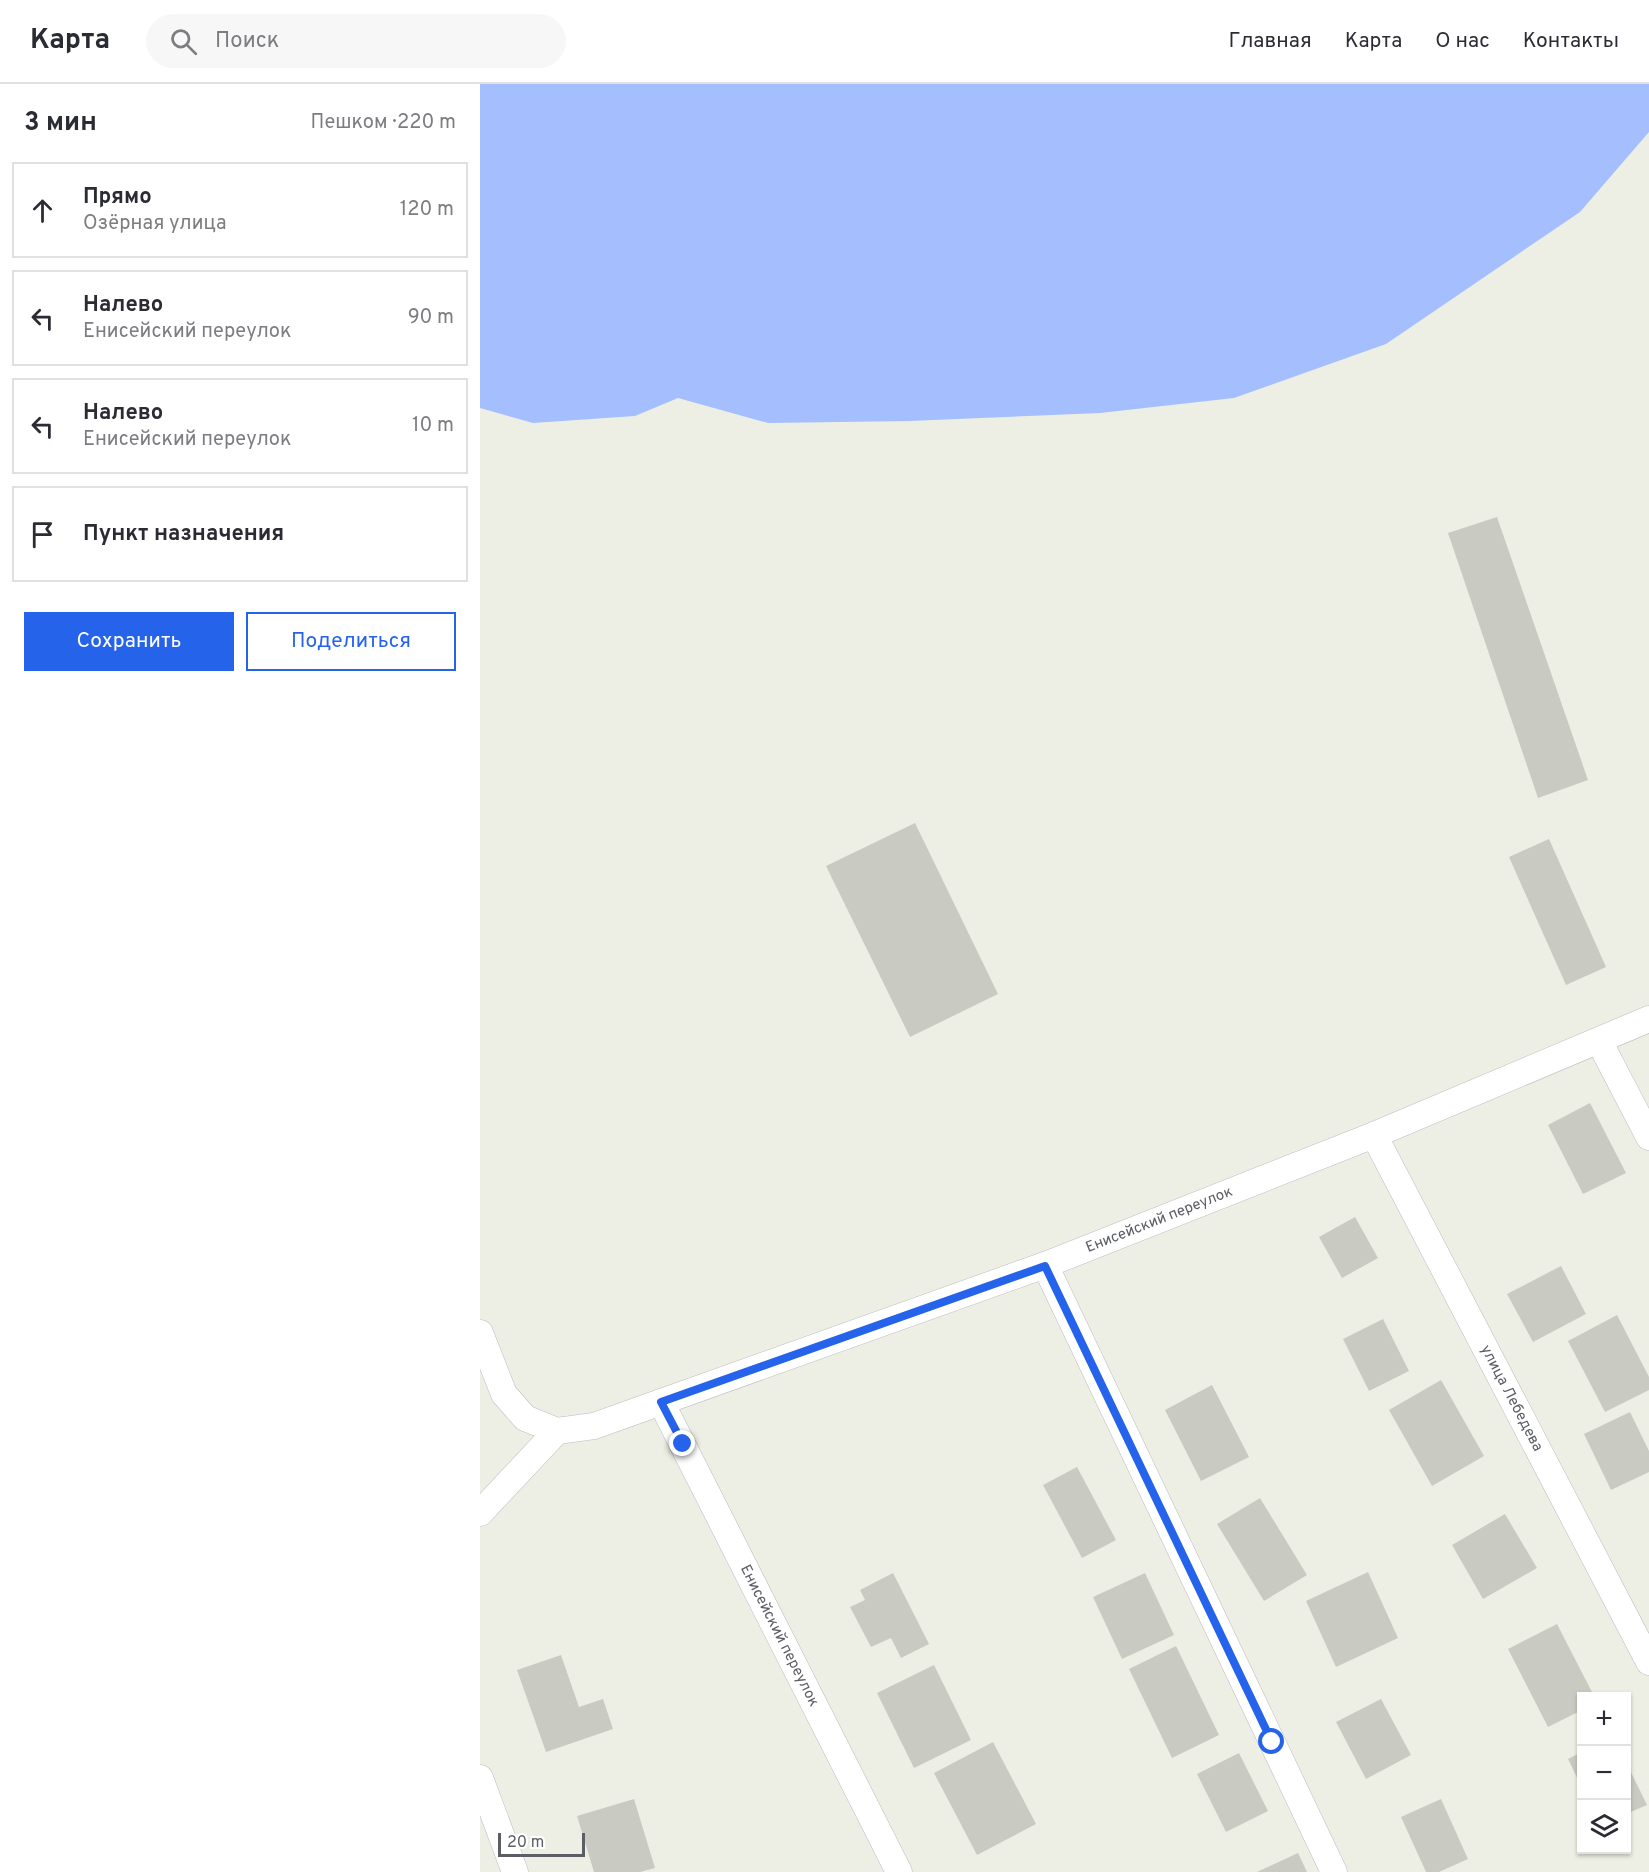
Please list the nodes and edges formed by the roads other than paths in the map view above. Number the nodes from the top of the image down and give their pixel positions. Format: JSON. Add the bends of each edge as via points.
{"nodes":[{"id":1,"x":1649,"y":1019,"type":"edge"},
{"id":2,"x":1599,"y":1041,"type":"junction"},
{"id":3,"x":1374,"y":1135,"type":"junction"},
{"id":4,"x":1649,"y":1137,"type":"edge"},
{"id":5,"x":1045,"y":1266,"type":"junction"},
{"id":6,"x":480,"y":1333,"type":"edge"},
{"id":7,"x":661,"y":1402,"type":"junction"},
{"id":8,"x":557,"y":1431,"type":"junction"},
{"id":9,"x":480,"y":1513,"type":"edge"},
{"id":10,"x":1649,"y":1662,"type":"edge"},
{"id":11,"x":480,"y":1778,"type":"edge"},
{"id":12,"x":515,"y":1872,"type":"edge"},
{"id":13,"x":898,"y":1872,"type":"edge"},
{"id":14,"x":1334,"y":1872,"type":"edge"}],
"edges":[{"from":1,"to":2,"type":"street","name":"Енисейский переулок"},
{"from":2,"to":3,"type":"street","name":"Енисейский переулок"},
{"from":2,"to":4,"type":"street"},
{"from":3,"to":5,"type":"street","name":"Енисейский переулок"},
{"from":3,"to":10,"type":"street","name":"улица Лебедева"},
{"from":5,"to":7,"type":"street","name":"Енисейский переулок"},
{"from":5,"to":14,"type":"street"},
{"from":6,"to":8,"type":"street","via":[[504,1394],[525,1418]]},
{"from":7,"to":8,"type":"street","name":"Енисейский переулок","via":[[594,1425]]},
{"from":7,"to":13,"type":"street","name":"Енисейский переулок"},
{"from":8,"to":9,"type":"street"},
{"from":11,"to":12,"type":"street"}]}
